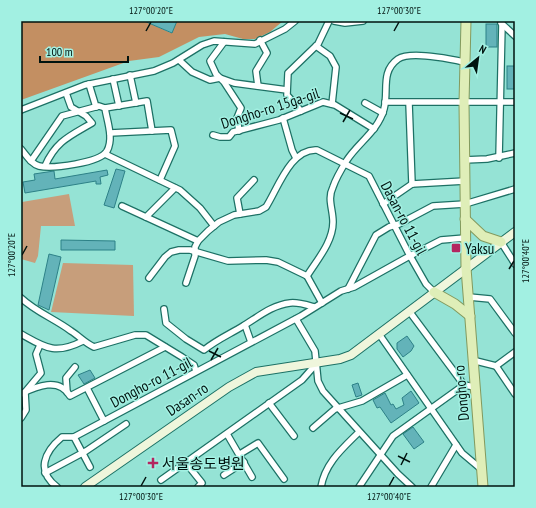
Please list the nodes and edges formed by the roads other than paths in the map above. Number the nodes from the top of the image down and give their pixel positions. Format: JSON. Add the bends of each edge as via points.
{"nodes":[{"id":1,"x":295,"y":21,"type":"edge"},
{"id":2,"x":329,"y":21,"type":"edge"},
{"id":3,"x":334,"y":21,"type":"edge"},
{"id":4,"x":363,"y":21,"type":"edge"},
{"id":5,"x":466,"y":21,"type":"edge"},
{"id":6,"x":500,"y":22,"type":"edge"},
{"id":7,"x":515,"y":36,"type":"edge"},
{"id":8,"x":260,"y":41,"type":"junction"},
{"id":9,"x":224,"y":42,"type":"junction"},
{"id":10,"x":316,"y":46,"type":"junction"},
{"id":11,"x":179,"y":60,"type":"junction"},
{"id":12,"x":464,"y":62,"type":"junction"},
{"id":13,"x":130,"y":76,"type":"junction"},
{"id":14,"x":220,"y":78,"type":"junction"},
{"id":15,"x":113,"y":79,"type":"junction"},
{"id":16,"x":89,"y":84,"type":"junction"},
{"id":17,"x":258,"y":86,"type":"junction"},
{"id":18,"x":287,"y":90,"type":"junction"},
{"id":19,"x":66,"y":93,"type":"junction"},
{"id":20,"x":385,"y":102,"type":"junction"},
{"id":21,"x":500,"y":102,"type":"junction"},
{"id":22,"x":515,"y":102,"type":"edge"},
{"id":23,"x":136,"y":103,"type":"junction"},
{"id":24,"x":365,"y":103,"type":"dead end"},
{"id":25,"x":409,"y":103,"type":"junction"},
{"id":26,"x":464,"y":103,"type":"junction"},
{"id":27,"x":332,"y":104,"type":"junction"},
{"id":28,"x":118,"y":106,"type":"junction"},
{"id":29,"x":96,"y":107,"type":"junction"},
{"id":30,"x":104,"y":108,"type":"junction"},
{"id":31,"x":21,"y":110,"type":"edge"},
{"id":32,"x":301,"y":111,"type":"junction"},
{"id":33,"x":79,"y":112,"type":"junction"},
{"id":34,"x":383,"y":113,"type":"junction"},
{"id":35,"x":283,"y":118,"type":"junction"},
{"id":36,"x":374,"y":129,"type":"junction"},
{"id":37,"x":152,"y":131,"type":"junction"},
{"id":38,"x":239,"y":131,"type":"junction"},
{"id":39,"x":110,"y":132,"type":"junction"},
{"id":40,"x":213,"y":135,"type":"dead end"},
{"id":41,"x":21,"y":149,"type":"edge"},
{"id":42,"x":515,"y":153,"type":"edge"},
{"id":43,"x":105,"y":154,"type":"junction"},
{"id":44,"x":296,"y":158,"type":"junction"},
{"id":45,"x":499,"y":158,"type":"junction"},
{"id":46,"x":464,"y":160,"type":"junction"},
{"id":47,"x":31,"y":162,"type":"junction"},
{"id":48,"x":345,"y":163,"type":"junction"},
{"id":49,"x":45,"y":166,"type":"junction"},
{"id":50,"x":160,"y":180,"type":"junction"},
{"id":51,"x":254,"y":180,"type":"dead end"},
{"id":52,"x":465,"y":181,"type":"junction"},
{"id":53,"x":412,"y":184,"type":"junction"},
{"id":54,"x":175,"y":188,"type":"junction"},
{"id":55,"x":515,"y":189,"type":"edge"},
{"id":56,"x":383,"y":204,"type":"junction"},
{"id":57,"x":465,"y":204,"type":"junction"},
{"id":58,"x":122,"y":206,"type":"dead end"},
{"id":59,"x":240,"y":214,"type":"junction"},
{"id":60,"x":146,"y":217,"type":"junction"},
{"id":61,"x":465,"y":219,"type":"junction"},
{"id":62,"x":394,"y":225,"type":"junction"},
{"id":63,"x":214,"y":226,"type":"junction"},
{"id":64,"x":515,"y":232,"type":"edge"},
{"id":65,"x":465,"y":238,"type":"junction"},
{"id":66,"x":198,"y":241,"type":"junction"},
{"id":67,"x":501,"y":242,"type":"junction"},
{"id":68,"x":195,"y":252,"type":"junction"},
{"id":69,"x":410,"y":256,"type":"junction"},
{"id":70,"x":515,"y":264,"type":"edge"},
{"id":71,"x":466,"y":268,"type":"junction"},
{"id":72,"x":307,"y":276,"type":"junction"},
{"id":73,"x":149,"y":278,"type":"dead end"},
{"id":74,"x":186,"y":283,"type":"dead end"},
{"id":75,"x":348,"y":289,"type":"junction"},
{"id":76,"x":434,"y":292,"type":"junction"},
{"id":77,"x":469,"y":297,"type":"junction"},
{"id":78,"x":21,"y":298,"type":"edge"},
{"id":79,"x":322,"y":302,"type":"junction"},
{"id":80,"x":314,"y":307,"type":"junction"},
{"id":81,"x":164,"y":309,"type":"dead end"},
{"id":82,"x":409,"y":312,"type":"junction"},
{"id":83,"x":470,"y":316,"type":"junction"},
{"id":84,"x":296,"y":318,"type":"junction"},
{"id":85,"x":245,"y":325,"type":"junction"},
{"id":86,"x":515,"y":333,"type":"edge"},
{"id":87,"x":21,"y":334,"type":"edge"},
{"id":88,"x":379,"y":334,"type":"junction"},
{"id":89,"x":83,"y":341,"type":"junction"},
{"id":90,"x":251,"y":342,"type":"junction"},
{"id":91,"x":40,"y":345,"type":"junction"},
{"id":92,"x":165,"y":347,"type":"junction"},
{"id":93,"x":515,"y":352,"type":"edge"},
{"id":94,"x":472,"y":360,"type":"junction"},
{"id":95,"x":317,"y":363,"type":"junction"},
{"id":96,"x":496,"y":366,"type":"junction"},
{"id":97,"x":75,"y":367,"type":"dead end"},
{"id":98,"x":196,"y":371,"type":"junction"},
{"id":99,"x":407,"y":375,"type":"junction"},
{"id":100,"x":464,"y":385,"type":"junction"},
{"id":101,"x":475,"y":387,"type":"junction"},
{"id":102,"x":87,"y":388,"type":"junction"},
{"id":103,"x":23,"y":393,"type":"edge"},
{"id":104,"x":68,"y":394,"type":"junction"},
{"id":105,"x":515,"y":394,"type":"edge"},
{"id":106,"x":269,"y":404,"type":"junction"},
{"id":107,"x":338,"y":408,"type":"junction"},
{"id":108,"x":430,"y":409,"type":"junction"},
{"id":109,"x":21,"y":418,"type":"edge"},
{"id":110,"x":104,"y":421,"type":"junction"},
{"id":111,"x":126,"y":424,"type":"dead end"},
{"id":112,"x":313,"y":428,"type":"dead end"},
{"id":113,"x":359,"y":432,"type":"junction"},
{"id":114,"x":227,"y":434,"type":"junction"},
{"id":115,"x":294,"y":436,"type":"dead end"},
{"id":116,"x":74,"y":437,"type":"junction"},
{"id":117,"x":456,"y":445,"type":"junction"},
{"id":118,"x":82,"y":452,"type":"junction"},
{"id":119,"x":240,"y":454,"type":"junction"},
{"id":120,"x":380,"y":455,"type":"junction"},
{"id":121,"x":244,"y":462,"type":"junction"},
{"id":122,"x":186,"y":463,"type":"junction"},
{"id":123,"x":90,"y":467,"type":"dead end"},
{"id":124,"x":481,"y":469,"type":"junction"},
{"id":125,"x":45,"y":473,"type":"junction"},
{"id":126,"x":224,"y":475,"type":"dead end"},
{"id":127,"x":252,"y":476,"type":"dead end"},
{"id":128,"x":284,"y":479,"type":"dead end"},
{"id":129,"x":161,"y":480,"type":"dead end"},
{"id":130,"x":57,"y":487,"type":"edge"},
{"id":131,"x":85,"y":487,"type":"edge"},
{"id":132,"x":198,"y":487,"type":"edge"},
{"id":133,"x":321,"y":487,"type":"edge"},
{"id":134,"x":359,"y":487,"type":"edge"},
{"id":135,"x":412,"y":487,"type":"edge"},
{"id":136,"x":431,"y":487,"type":"edge"},
{"id":137,"x":483,"y":487,"type":"edge"}],
"edges":[{"from":1,"to":8,"type":"street"},
{"from":2,"to":10,"type":"street"},
{"from":3,"to":4,"type":"street"},
{"from":5,"to":12,"type":"main road","name":"Dongho-ro"},
{"from":6,"to":7,"type":"street"},
{"from":6,"to":21,"type":"street"},
{"from":8,"to":9,"type":"street","via":[[255,44]]},
{"from":8,"to":17,"type":"street","via":[[267,53],[256,71]]},
{"from":9,"to":11,"type":"street","via":[[202,44]]},
{"from":9,"to":14,"type":"street","via":[[210,61]]},
{"from":10,"to":18,"type":"street","via":[[288,73]]},
{"from":10,"to":27,"type":"street","via":[[330,56],[336,67]]},
{"from":11,"to":13,"type":"street","via":[[154,71]]},
{"from":11,"to":14,"type":"street","via":[[202,77],[210,80]]},
{"from":12,"to":20,"type":"street","via":[[405,56],[399,59],[390,66],[386,75]]},
{"from":12,"to":26,"type":"main road","name":"Dongho-ro"},
{"from":13,"to":15,"type":"street"},
{"from":13,"to":23,"type":"street"},
{"from":14,"to":17,"type":"street","via":[[234,83]]},
{"from":14,"to":38,"type":"street","via":[[241,108],[237,118]]},
{"from":15,"to":16,"type":"street"},
{"from":15,"to":28,"type":"street"},
{"from":16,"to":19,"type":"street"},
{"from":16,"to":29,"type":"street"},
{"from":17,"to":18,"type":"street"},
{"from":18,"to":32,"type":"street","via":[[287,95]]},
{"from":19,"to":31,"type":"street"},
{"from":19,"to":33,"type":"street","via":[[71,107]]},
{"from":20,"to":25,"type":"street"},
{"from":20,"to":34,"type":"street"},
{"from":21,"to":22,"type":"street"},
{"from":21,"to":26,"type":"street"},
{"from":21,"to":45,"type":"street"},
{"from":23,"to":28,"type":"street"},
{"from":23,"to":37,"type":"street","via":[[147,102]]},
{"from":24,"to":34,"type":"street"},
{"from":25,"to":26,"type":"street"},
{"from":25,"to":53,"type":"street"},
{"from":26,"to":46,"type":"main road","name":"Dongho-ro"},
{"from":27,"to":32,"type":"street","name":"Dongho-ro 15ga-gil","via":[[323,102]]},
{"from":27,"to":36,"type":"street","name":"Dongho-ro 15ga-gil"},
{"from":28,"to":30,"type":"street"},
{"from":29,"to":30,"type":"street"},
{"from":29,"to":33,"type":"street"},
{"from":30,"to":39,"type":"street"},
{"from":32,"to":35,"type":"street","name":"Dongho-ro 15ga-gil"},
{"from":33,"to":47,"type":"street","via":[[62,116]]},
{"from":33,"to":49,"type":"street","via":[[92,123],[69,135],[60,143]]},
{"from":34,"to":36,"type":"street"},
{"from":35,"to":38,"type":"street","name":"Dongho-ro 15ga-gil"},
{"from":35,"to":44,"type":"street"},
{"from":36,"to":48,"type":"street"},
{"from":37,"to":39,"type":"street"},
{"from":37,"to":50,"type":"street","via":[[171,130],[175,146]]},
{"from":38,"to":40,"type":"street","name":"Dongho-ro 15ga-gil","via":[[233,132],[229,137],[220,138]]},
{"from":39,"to":43,"type":"street","via":[[110,144]]},
{"from":41,"to":47,"type":"street"},
{"from":42,"to":45,"type":"street"},
{"from":43,"to":49,"type":"street","via":[[82,163]]},
{"from":43,"to":50,"type":"street"},
{"from":44,"to":48,"type":"street","name":"Dasan-ro 11-gil","via":[[310,150],[317,150]]},
{"from":44,"to":59,"type":"street","via":[[266,207],[259,212]]},
{"from":45,"to":46,"type":"street"},
{"from":46,"to":52,"type":"main road","name":"Dongho-ro"},
{"from":47,"to":49,"type":"street"},
{"from":48,"to":56,"type":"street","name":"Dasan-ro 11-gil","via":[[369,176]]},
{"from":48,"to":72,"type":"street","via":[[329,198],[333,223],[330,237]]},
{"from":50,"to":54,"type":"street"},
{"from":51,"to":59,"type":"street","via":[[237,198]]},
{"from":52,"to":53,"type":"street"},
{"from":52,"to":57,"type":"main road","name":"Dongho-ro"},
{"from":53,"to":56,"type":"street"},
{"from":54,"to":60,"type":"street"},
{"from":54,"to":63,"type":"street","via":[[189,197]]},
{"from":55,"to":57,"type":"street"},
{"from":56,"to":62,"type":"street","name":"Dasan-ro 11-gil"},
{"from":57,"to":61,"type":"main road","name":"Dongho-ro"},
{"from":57,"to":62,"type":"street","via":[[433,206]]},
{"from":58,"to":60,"type":"street"},
{"from":59,"to":63,"type":"street"},
{"from":60,"to":66,"type":"street"},
{"from":61,"to":65,"type":"main road","name":"Dongho-ro"},
{"from":61,"to":67,"type":"main road","via":[[483,236]]},
{"from":62,"to":69,"type":"street","name":"Dasan-ro 11-gil"},
{"from":62,"to":75,"type":"street","via":[[376,235]]},
{"from":63,"to":66,"type":"street"},
{"from":64,"to":67,"type":"main road","name":"Dasan-ro"},
{"from":65,"to":69,"type":"street","name":"Dongho-ro 11-gil","via":[[441,240]]},
{"from":65,"to":71,"type":"main road","name":"Dongho-ro"},
{"from":66,"to":68,"type":"street"},
{"from":67,"to":70,"type":"street"},
{"from":67,"to":71,"type":"main road","name":"Dasan-ro"},
{"from":68,"to":72,"type":"street","via":[[228,261],[278,262]]},
{"from":68,"to":73,"type":"street","via":[[171,252],[158,264]]},
{"from":68,"to":74,"type":"street"},
{"from":69,"to":75,"type":"street","name":"Dongho-ro 11-gil"},
{"from":69,"to":76,"type":"street","name":"Dasan-ro 11-gil","via":[[426,284]]},
{"from":71,"to":76,"type":"main road","name":"Dasan-ro"},
{"from":71,"to":77,"type":"main road","name":"Dongho-ro"},
{"from":72,"to":79,"type":"street"},
{"from":75,"to":79,"type":"street","name":"Dongho-ro 11-gil"},
{"from":76,"to":82,"type":"main road","name":"Dasan-ro"},
{"from":76,"to":83,"type":"main road"},
{"from":77,"to":83,"type":"main road","name":"Dongho-ro"},
{"from":77,"to":86,"type":"street","via":[[490,299]]},
{"from":78,"to":89,"type":"street"},
{"from":79,"to":80,"type":"street","name":"Dongho-ro 11-gil"},
{"from":80,"to":84,"type":"street","name":"Dongho-ro 11-gil"},
{"from":80,"to":85,"type":"street","via":[[292,302],[283,304],[264,312]]},
{"from":81,"to":85,"type":"street","via":[[166,323],[204,350],[231,331]]},
{"from":82,"to":88,"type":"main road","name":"Dasan-ro"},
{"from":82,"to":100,"type":"street"},
{"from":83,"to":94,"type":"main road","name":"Dongho-ro"},
{"from":84,"to":90,"type":"street","name":"Dongho-ro 11-gil"},
{"from":84,"to":95,"type":"street","via":[[315,351]]},
{"from":85,"to":90,"type":"street"},
{"from":87,"to":91,"type":"street"},
{"from":88,"to":95,"type":"main road","name":"Dasan-ro","via":[[351,355]]},
{"from":88,"to":99,"type":"street"},
{"from":89,"to":91,"type":"street","via":[[68,349]]},
{"from":89,"to":92,"type":"street","via":[[94,347],[135,335],[146,335]]},
{"from":90,"to":98,"type":"street","name":"Dongho-ro 11-gil"},
{"from":91,"to":103,"type":"street","via":[[36,354],[41,373]]},
{"from":92,"to":98,"type":"street","via":[[194,365]]},
{"from":92,"to":102,"type":"street"},
{"from":93,"to":96,"type":"street"},
{"from":94,"to":96,"type":"street"},
{"from":94,"to":101,"type":"main road","name":"Dongho-ro"},
{"from":95,"to":106,"type":"street","via":[[305,378]]},
{"from":95,"to":107,"type":"street","via":[[318,381]]},
{"from":95,"to":131,"type":"main road","name":"Dasan-ro","via":[[256,372],[229,387]]},
{"from":96,"to":105,"type":"street"},
{"from":97,"to":104,"type":"street","via":[[66,378]]},
{"from":98,"to":110,"type":"street","name":"Dongho-ro 11-gil"},
{"from":99,"to":107,"type":"street","via":[[362,401]]},
{"from":99,"to":108,"type":"street"},
{"from":100,"to":101,"type":"street"},
{"from":100,"to":108,"type":"street"},
{"from":101,"to":124,"type":"main road","name":"Dongho-ro"},
{"from":102,"to":104,"type":"street"},
{"from":102,"to":110,"type":"street","name":"Dongho-ro 11-gil"},
{"from":103,"to":104,"type":"street","via":[[52,384],[64,388]]},
{"from":103,"to":109,"type":"street","via":[[26,410]]},
{"from":106,"to":114,"type":"street"},
{"from":106,"to":115,"type":"street"},
{"from":107,"to":112,"type":"street"},
{"from":107,"to":113,"type":"street"},
{"from":108,"to":117,"type":"street"},
{"from":108,"to":120,"type":"street","via":[[393,436]]},
{"from":110,"to":116,"type":"street","name":"Dongho-ro 11-gil"},
{"from":111,"to":118,"type":"street"},
{"from":113,"to":120,"type":"street"},
{"from":113,"to":133,"type":"street","via":[[329,465]]},
{"from":114,"to":119,"type":"street"},
{"from":114,"to":122,"type":"street"},
{"from":116,"to":118,"type":"street"},
{"from":116,"to":125,"type":"street","name":"Dongho-ro 11-gil","via":[[62,437],[53,444],[44,461]]},
{"from":117,"to":124,"type":"street"},
{"from":117,"to":136,"type":"street"},
{"from":118,"to":123,"type":"street"},
{"from":118,"to":125,"type":"street"},
{"from":119,"to":121,"type":"street"},
{"from":119,"to":128,"type":"street","via":[[258,443]]},
{"from":120,"to":134,"type":"street"},
{"from":120,"to":135,"type":"street"},
{"from":121,"to":126,"type":"street"},
{"from":121,"to":127,"type":"street"},
{"from":122,"to":129,"type":"street"},
{"from":122,"to":132,"type":"street","via":[[202,483]]},
{"from":124,"to":137,"type":"main road","name":"Dongho-ro"},
{"from":125,"to":130,"type":"street","via":[[48,480]]}]}
